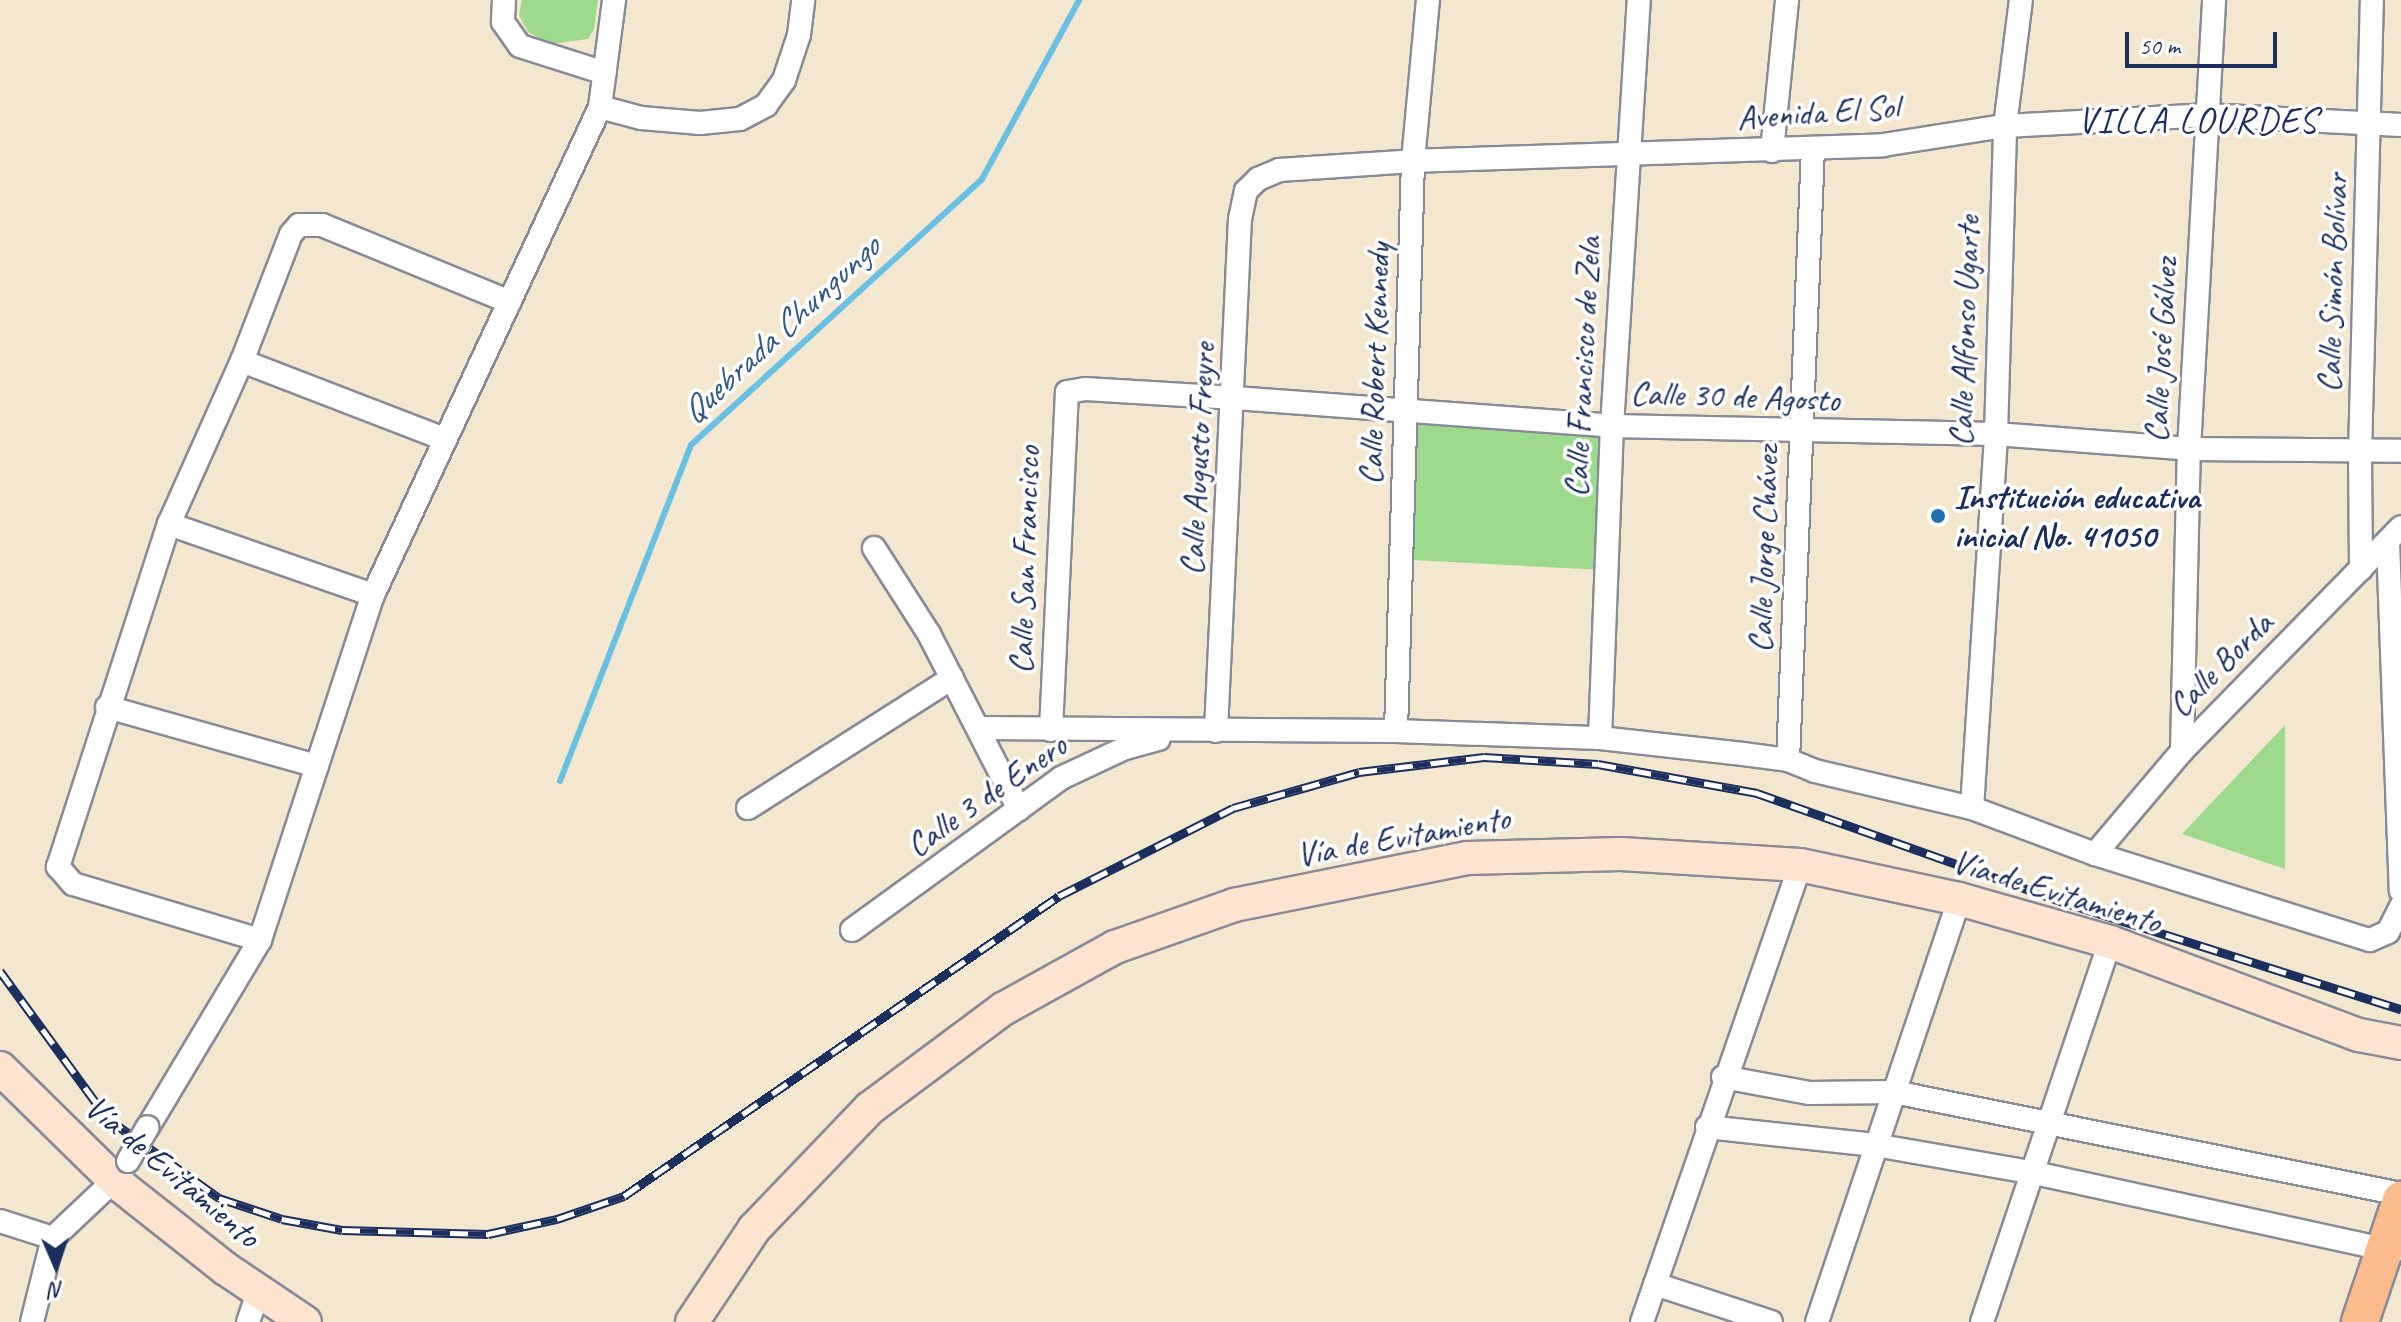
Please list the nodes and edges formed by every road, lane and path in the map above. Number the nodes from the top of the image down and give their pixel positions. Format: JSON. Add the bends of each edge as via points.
{"nodes":[{"id":1,"x":504,"y":0,"type":"edge"},
{"id":2,"x":614,"y":0,"type":"edge"},
{"id":3,"x":803,"y":0,"type":"edge"},
{"id":4,"x":1428,"y":0,"type":"edge"},
{"id":5,"x":1639,"y":0,"type":"edge"},
{"id":6,"x":1787,"y":0,"type":"edge"},
{"id":7,"x":2021,"y":0,"type":"edge"},
{"id":8,"x":2214,"y":0,"type":"edge"},
{"id":9,"x":2372,"y":0,"type":"edge"},
{"id":10,"x":605,"y":73,"type":"junction"},
{"id":11,"x":600,"y":107,"type":"junction"},
{"id":12,"x":2205,"y":115,"type":"junction"},
{"id":13,"x":2372,"y":125,"type":"junction"},
{"id":14,"x":2401,"y":125,"type":"edge"},
{"id":15,"x":2005,"y":126,"type":"junction"},
{"id":16,"x":1813,"y":149,"type":"junction"},
{"id":17,"x":1772,"y":151,"type":"junction"},
{"id":18,"x":1627,"y":157,"type":"junction"},
{"id":19,"x":1413,"y":161,"type":"junction"},
{"id":20,"x":1246,"y":191,"type":"joint"},
{"id":21,"x":510,"y":302,"type":"junction"},
{"id":22,"x":242,"y":361,"type":"junction"},
{"id":23,"x":1067,"y":392,"type":"joint"},
{"id":24,"x":1235,"y":398,"type":"junction"},
{"id":25,"x":1407,"y":409,"type":"junction"},
{"id":26,"x":1612,"y":426,"type":"junction"},
{"id":27,"x":1802,"y":433,"type":"junction"},
{"id":28,"x":1996,"y":434,"type":"junction"},
{"id":29,"x":444,"y":439,"type":"junction"},
{"id":30,"x":2189,"y":449,"type":"junction"},
{"id":31,"x":2401,"y":451,"type":"edge"},
{"id":32,"x":2360,"y":454,"type":"junction"},
{"id":33,"x":169,"y":524,"type":"junction"},
{"id":34,"x":2394,"y":535,"type":"edge"},
{"id":35,"x":874,"y":548,"type":"dead end"},
{"id":36,"x":2361,"y":569,"type":"junction"},
{"id":37,"x":373,"y":595,"type":"junction"},
{"id":38,"x":952,"y":678,"type":"junction"},
{"id":39,"x":107,"y":707,"type":"junction"},
{"id":40,"x":979,"y":728,"type":"junction"},
{"id":41,"x":1051,"y":730,"type":"junction"},
{"id":42,"x":1216,"y":731,"type":"junction"},
{"id":43,"x":1396,"y":731,"type":"junction"},
{"id":44,"x":1600,"y":738,"type":"junction"},
{"id":45,"x":2182,"y":751,"type":"junction"},
{"id":46,"x":1788,"y":760,"type":"junction"},
{"id":47,"x":317,"y":766,"type":"junction"},
{"id":48,"x":748,"y":808,"type":"dead end"},
{"id":49,"x":1972,"y":808,"type":"junction"},
{"id":50,"x":1019,"y":809,"type":"junction"},
{"id":51,"x":2095,"y":854,"type":"junction"},
{"id":52,"x":1800,"y":865,"type":"junction"},
{"id":53,"x":2401,"y":891,"type":"edge"},
{"id":54,"x":1959,"y":899,"type":"junction"},
{"id":55,"x":2401,"y":906,"type":"edge"},
{"id":56,"x":852,"y":930,"type":"dead end"},
{"id":57,"x":260,"y":940,"type":"junction"},
{"id":58,"x":2110,"y":942,"type":"junction"},
{"id":59,"x":2401,"y":1043,"type":"edge"},
{"id":60,"x":0,"y":1068,"type":"edge"},
{"id":61,"x":1723,"y":1077,"type":"junction"},
{"id":62,"x":1894,"y":1092,"type":"junction"},
{"id":63,"x":2049,"y":1126,"type":"junction"},
{"id":64,"x":1707,"y":1127,"type":"junction"},
{"id":65,"x":1875,"y":1145,"type":"junction"},
{"id":66,"x":123,"y":1172,"type":"junction"},
{"id":67,"x":2035,"y":1173,"type":"junction"},
{"id":68,"x":2401,"y":1197,"type":"edge"},
{"id":69,"x":0,"y":1221,"type":"edge"},
{"id":70,"x":53,"y":1238,"type":"junction"},
{"id":71,"x":2393,"y":1251,"type":"edge"},
{"id":72,"x":1655,"y":1284,"type":"junction"},
{"id":73,"x":259,"y":1290,"type":"junction"},
{"id":74,"x":32,"y":1322,"type":"edge"},
{"id":75,"x":248,"y":1322,"type":"edge"},
{"id":76,"x":305,"y":1322,"type":"edge"},
{"id":77,"x":692,"y":1322,"type":"edge"},
{"id":78,"x":1642,"y":1322,"type":"edge"},
{"id":79,"x":1771,"y":1322,"type":"edge"},
{"id":80,"x":1817,"y":1322,"type":"edge"},
{"id":81,"x":1982,"y":1322,"type":"edge"},
{"id":82,"x":2360,"y":1322,"type":"edge"}],
"edges":[{"from":1,"to":10,"type":"street","via":[[503,22],[520,46]]},
{"from":2,"to":10,"type":"street"},
{"from":3,"to":11,"type":"street","via":[[799,35],[784,80],[766,105],[740,119],[656,119]]},
{"from":4,"to":19,"type":"street","name":"Calle Robert Kennedy"},
{"from":5,"to":18,"type":"street","name":"Calle Francisco de Zela"},
{"from":6,"to":17,"type":"street"},
{"from":7,"to":15,"type":"street","name":"Calle Alfonso Ugarte"},
{"from":8,"to":12,"type":"street","name":"Calle José Gálvez"},
{"from":9,"to":13,"type":"street","name":"Calle Simón Bolívar"},
{"from":10,"to":11,"type":"street"},
{"from":11,"to":21,"type":"street"},
{"from":12,"to":13,"type":"street","name":"Avenida El Sol"},
{"from":12,"to":15,"type":"street","name":"Avenida El Sol"},
{"from":12,"to":30,"type":"street","name":"Calle José Gálvez"},
{"from":13,"to":14,"type":"street","name":"Avenida El Sol"},
{"from":13,"to":32,"type":"street","name":"Calle Simón Bolívar"},
{"from":15,"to":16,"type":"street","name":"Avenida El Sol"},
{"from":15,"to":28,"type":"street","name":"Calle Alfonso Ugarte"},
{"from":16,"to":17,"type":"street","name":"Avenida El Sol"},
{"from":16,"to":27,"type":"street","name":"Calle Jorge Chávez"},
{"from":17,"to":18,"type":"street","name":"Avenida El Sol"},
{"from":18,"to":19,"type":"street","name":"Avenida El Sol"},
{"from":18,"to":26,"type":"street","name":"Calle Francisco de Zela"},
{"from":19,"to":20,"type":"street","name":"Avenida El Sol","via":[[1279,170]]},
{"from":19,"to":25,"type":"street","name":"Calle Robert Kennedy"},
{"from":20,"to":24,"type":"street","name":"Calle Augusto Freyre","via":[[1240,219]]},
{"from":21,"to":22,"type":"street","via":[[322,225],[306,224],[291,234]]},
{"from":21,"to":29,"type":"street"},
{"from":22,"to":29,"type":"street"},
{"from":22,"to":33,"type":"street"},
{"from":23,"to":24,"type":"street","name":"Calle 30 de Agosto"},
{"from":23,"to":41,"type":"street","name":"Calle San Francisco"},
{"from":24,"to":25,"type":"street","name":"Calle 30 de Agosto"},
{"from":24,"to":42,"type":"street","name":"Calle Augusto Freyre"},
{"from":25,"to":26,"type":"street","name":"Calle 30 de Agosto"},
{"from":25,"to":43,"type":"street","name":"Calle Robert Kennedy"},
{"from":26,"to":27,"type":"street","name":"Calle 30 de Agosto"},
{"from":26,"to":44,"type":"street","name":"Calle Francisco de Zela"},
{"from":27,"to":28,"type":"street","name":"Calle 30 de Agosto"},
{"from":27,"to":46,"type":"street","name":"Calle Jorge Chávez"},
{"from":28,"to":30,"type":"street","name":"Calle 30 de Agosto"},
{"from":28,"to":49,"type":"street","name":"Calle Alfonso Ugarte"},
{"from":29,"to":37,"type":"street"},
{"from":30,"to":32,"type":"street","name":"Calle 30 de Agosto"},
{"from":30,"to":45,"type":"street","name":"Calle José Gálvez"},
{"from":31,"to":32,"type":"street","name":"Calle 30 de Agosto"},
{"from":32,"to":36,"type":"street","name":"Calle Simón Bolívar"},
{"from":33,"to":37,"type":"street"},
{"from":33,"to":39,"type":"street"},
{"from":34,"to":36,"type":"street","name":"Calle Borda"},
{"from":34,"to":53,"type":"street"},
{"from":35,"to":38,"type":"street"},
{"from":36,"to":45,"type":"street","name":"Calle Borda"},
{"from":37,"to":47,"type":"street"},
{"from":38,"to":40,"type":"street"},
{"from":38,"to":48,"type":"street"},
{"from":39,"to":47,"type":"street"},
{"from":39,"to":57,"type":"street","via":[[59,855],[60,874],[73,884]]},
{"from":40,"to":41,"type":"street"},
{"from":40,"to":50,"type":"street"},
{"from":41,"to":42,"type":"street"},
{"from":42,"to":43,"type":"street"},
{"from":42,"to":50,"type":"street","name":"Calle 3 de Enero","via":[[1125,748],[1061,778]]},
{"from":43,"to":44,"type":"street"},
{"from":44,"to":46,"type":"street"},
{"from":45,"to":51,"type":"street","name":"Calle Borda"},
{"from":46,"to":49,"type":"street"},
{"from":47,"to":57,"type":"street"},
{"from":49,"to":51,"type":"street"},
{"from":50,"to":56,"type":"street","name":"Calle 3 de Enero"},
{"from":51,"to":55,"type":"street","via":[[2370,940],[2388,932]]},
{"from":52,"to":54,"type":"main road","name":"Vía de Evitamiento"},
{"from":52,"to":61,"type":"street"},
{"from":52,"to":77,"type":"main road","name":"Vía de Evitamiento","via":[[1621,854],[1467,858],[1234,905],[1115,947],[1003,1009],[870,1108],[754,1229]]},
{"from":54,"to":58,"type":"main road","name":"Vía de Evitamiento"},
{"from":54,"to":62,"type":"street"},
{"from":57,"to":66,"type":"street","bridge":true},
{"from":58,"to":59,"type":"main road","name":"Vía de Evitamiento","via":[[2359,1035]]},
{"from":58,"to":63,"type":"street"},
{"from":60,"to":66,"type":"main road","name":"Vía de Evitamiento"},
{"from":61,"to":62,"type":"street","via":[[1809,1093]]},
{"from":61,"to":64,"type":"street"},
{"from":62,"to":63,"type":"street"},
{"from":62,"to":65,"type":"street"},
{"from":63,"to":67,"type":"street"},
{"from":63,"to":68,"type":"street"},
{"from":64,"to":65,"type":"street"},
{"from":64,"to":72,"type":"street"},
{"from":65,"to":67,"type":"street"},
{"from":65,"to":80,"type":"street"},
{"from":66,"to":70,"type":"street"},
{"from":66,"to":73,"type":"main road","name":"Vía de Evitamiento"},
{"from":67,"to":71,"type":"street"},
{"from":67,"to":81,"type":"street"},
{"from":68,"to":71,"type":"main road"},
{"from":69,"to":70,"type":"street"},
{"from":70,"to":74,"type":"street"},
{"from":71,"to":82,"type":"main road"},
{"from":72,"to":78,"type":"street"},
{"from":72,"to":79,"type":"street"},
{"from":73,"to":75,"type":"street"},
{"from":73,"to":76,"type":"main road","name":"Vía de Evitamiento"}]}
